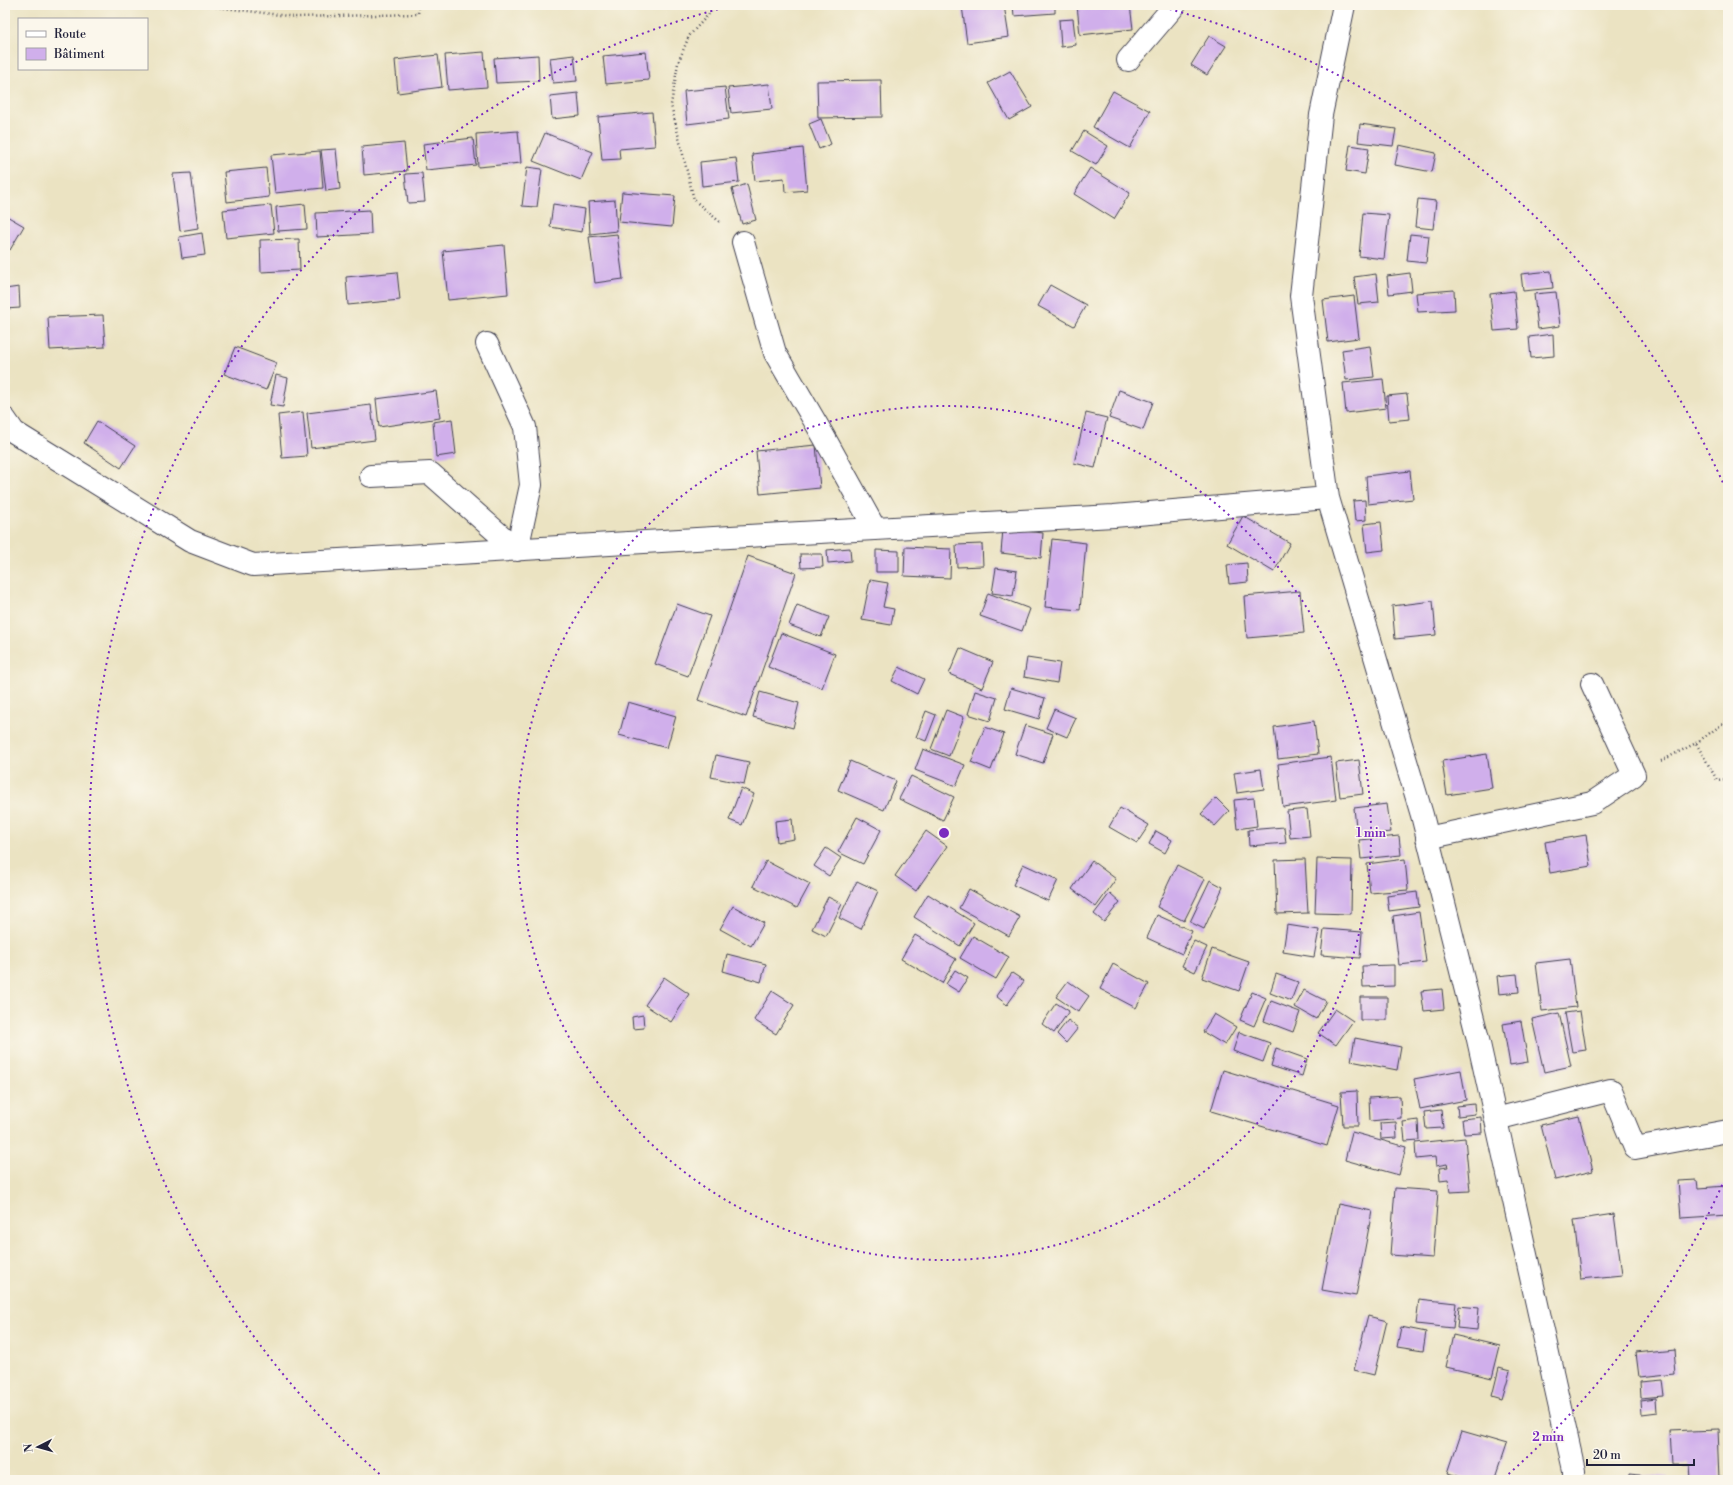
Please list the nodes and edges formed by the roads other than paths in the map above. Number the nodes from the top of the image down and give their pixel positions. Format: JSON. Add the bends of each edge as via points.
{"nodes":[{"id":1,"x":1175,"y":5,"type":"edge"},
{"id":2,"x":1344,"y":5,"type":"edge"},
{"id":3,"x":1128,"y":60,"type":"dead end"},
{"id":4,"x":743,"y":242,"type":"road end"},
{"id":5,"x":487,"y":344,"type":"dead end"},
{"id":6,"x":5,"y":418,"type":"edge"},
{"id":7,"x":371,"y":476,"type":"dead end"},
{"id":8,"x":1328,"y":498,"type":"junction"},
{"id":9,"x":875,"y":529,"type":"junction"},
{"id":10,"x":517,"y":550,"type":"junction"},
{"id":11,"x":1592,"y":684,"type":"dead end"},
{"id":12,"x":1427,"y":838,"type":"junction"},
{"id":13,"x":1496,"y":1119,"type":"junction"},
{"id":14,"x":1728,"y":1131,"type":"edge"},
{"id":15,"x":1574,"y":1480,"type":"edge"}],
"edges":[{"from":1,"to":3,"type":"street"},
{"from":2,"to":8,"type":"street","via":[[1321,115],[1302,296]]},
{"from":4,"to":9,"type":"street","via":[[775,353]]},
{"from":5,"to":10,"type":"street","via":[[524,426],[531,485]]},
{"from":6,"to":10,"type":"street","via":[[14,432],[190,541],[253,565]]},
{"from":7,"to":10,"type":"street","via":[[430,473]]},
{"from":8,"to":9,"type":"street","via":[[1114,516]]},
{"from":8,"to":12,"type":"street"},
{"from":9,"to":10,"type":"street"},
{"from":11,"to":12,"type":"street","via":[[1634,775],[1592,802]]},
{"from":12,"to":13,"type":"street"},
{"from":13,"to":14,"type":"street","via":[[1611,1090],[1635,1148]]},
{"from":13,"to":15,"type":"street","via":[[1574,1470]]}]}
